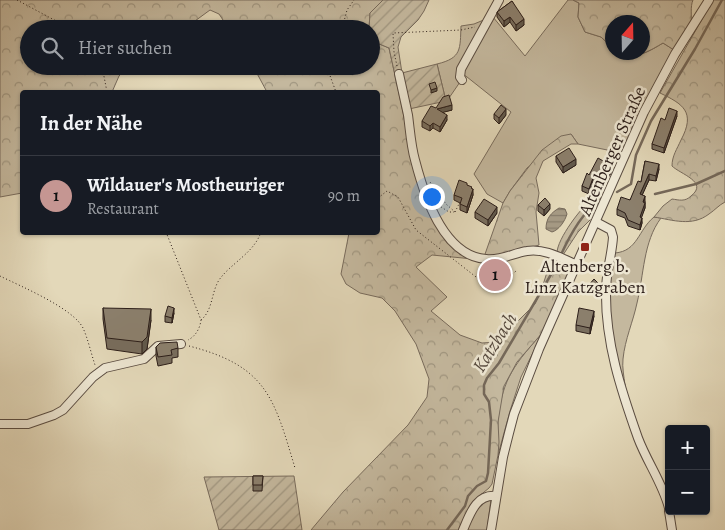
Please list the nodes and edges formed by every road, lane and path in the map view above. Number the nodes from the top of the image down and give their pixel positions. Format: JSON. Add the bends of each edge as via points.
{"nodes":[{"id":1,"x":17,"y":0,"type":"edge"},
{"id":2,"x":354,"y":0,"type":"edge"},
{"id":3,"x":499,"y":0,"type":"edge"},
{"id":4,"x":709,"y":0,"type":"edge"},
{"id":5,"x":54,"y":20,"type":"edge"},
{"id":6,"x":344,"y":20,"type":"edge"},
{"id":7,"x":487,"y":22,"type":"junction"},
{"id":8,"x":399,"y":74,"type":"joint"},
{"id":9,"x":104,"y":75,"type":"edge"},
{"id":10,"x":330,"y":75,"type":"edge"},
{"id":11,"x":462,"y":80,"type":"dead end"},
{"id":12,"x":107,"y":90,"type":"edge"},
{"id":13,"x":335,"y":90,"type":"edge"},
{"id":14,"x":421,"y":178,"type":"junction"},
{"id":15,"x":380,"y":196,"type":"edge"},
{"id":16,"x":459,"y":204,"type":"edge"},
{"id":17,"x":440,"y":205,"type":"dead end"},
{"id":18,"x":455,"y":212,"type":"junction"},
{"id":19,"x":596,"y":222,"type":"junction"},
{"id":20,"x":167,"y":235,"type":"edge"},
{"id":21,"x":259,"y":235,"type":"edge"},
{"id":22,"x":577,"y":265,"type":"junction"},
{"id":23,"x":516,"y":271,"type":"dead end"},
{"id":24,"x":0,"y":276,"type":"edge"},
{"id":25,"x":201,"y":320,"type":"junction"},
{"id":26,"x":181,"y":344,"type":"junction"},
{"id":27,"x":98,"y":373,"type":"junction"},
{"id":28,"x":0,"y":424,"type":"edge"},
{"id":29,"x":295,"y":468,"type":"dead end"},
{"id":30,"x":665,"y":495,"type":"edge"},
{"id":31,"x":496,"y":496,"type":"junction"},
{"id":32,"x":670,"y":515,"type":"edge"},
{"id":33,"x":463,"y":530,"type":"edge"},
{"id":34,"x":491,"y":530,"type":"edge"},
{"id":35,"x":672,"y":530,"type":"edge"}],
"edges":[{"from":1,"to":5,"type":"path"},
{"from":2,"to":6,"type":"path"},
{"from":3,"to":7,"type":"street"},
{"from":4,"to":19,"type":"street","name":"Altenberger Straße","via":[[644,112]]},
{"from":7,"to":8,"type":"path","via":[[461,30],[394,33]]},
{"from":7,"to":11,"type":"street","via":[[461,69]]},
{"from":8,"to":14,"type":"street"},
{"from":9,"to":12,"type":"path"},
{"from":10,"to":13,"type":"path"},
{"from":14,"to":18,"type":"path","via":[[431,184]]},
{"from":14,"to":22,"type":"street","via":[[439,224],[458,248],[486,259],[541,250]]},
{"from":15,"to":23,"type":"path","via":[[387,191],[398,197],[416,230],[485,284],[507,280]]},
{"from":16,"to":18,"type":"path"},
{"from":17,"to":18,"type":"path","via":[[449,212]]},
{"from":19,"to":22,"type":"street","name":"Altenberger Straße"},
{"from":19,"to":30,"type":"street","via":[[611,230],[613,237],[606,304],[614,362],[638,438]]},
{"from":20,"to":25,"type":"path"},
{"from":21,"to":25,"type":"path","via":[[254,245],[219,280],[210,308]]},
{"from":22,"to":31,"type":"street","name":"Altenberger Straße","via":[[514,414]]},
{"from":24,"to":27,"type":"path","via":[[63,309],[82,326]]},
{"from":25,"to":26,"type":"path","via":[[192,338]]},
{"from":26,"to":27,"type":"street","via":[[158,346],[144,359],[105,368]]},
{"from":26,"to":29,"type":"path","via":[[232,361],[264,388],[275,407]]},
{"from":27,"to":28,"type":"street","via":[[63,410],[54,415],[28,424]]},
{"from":31,"to":33,"type":"street","via":[[483,497],[477,503]]},
{"from":31,"to":34,"type":"street","name":"Altenberger Straße"},
{"from":32,"to":35,"type":"street"}]}
